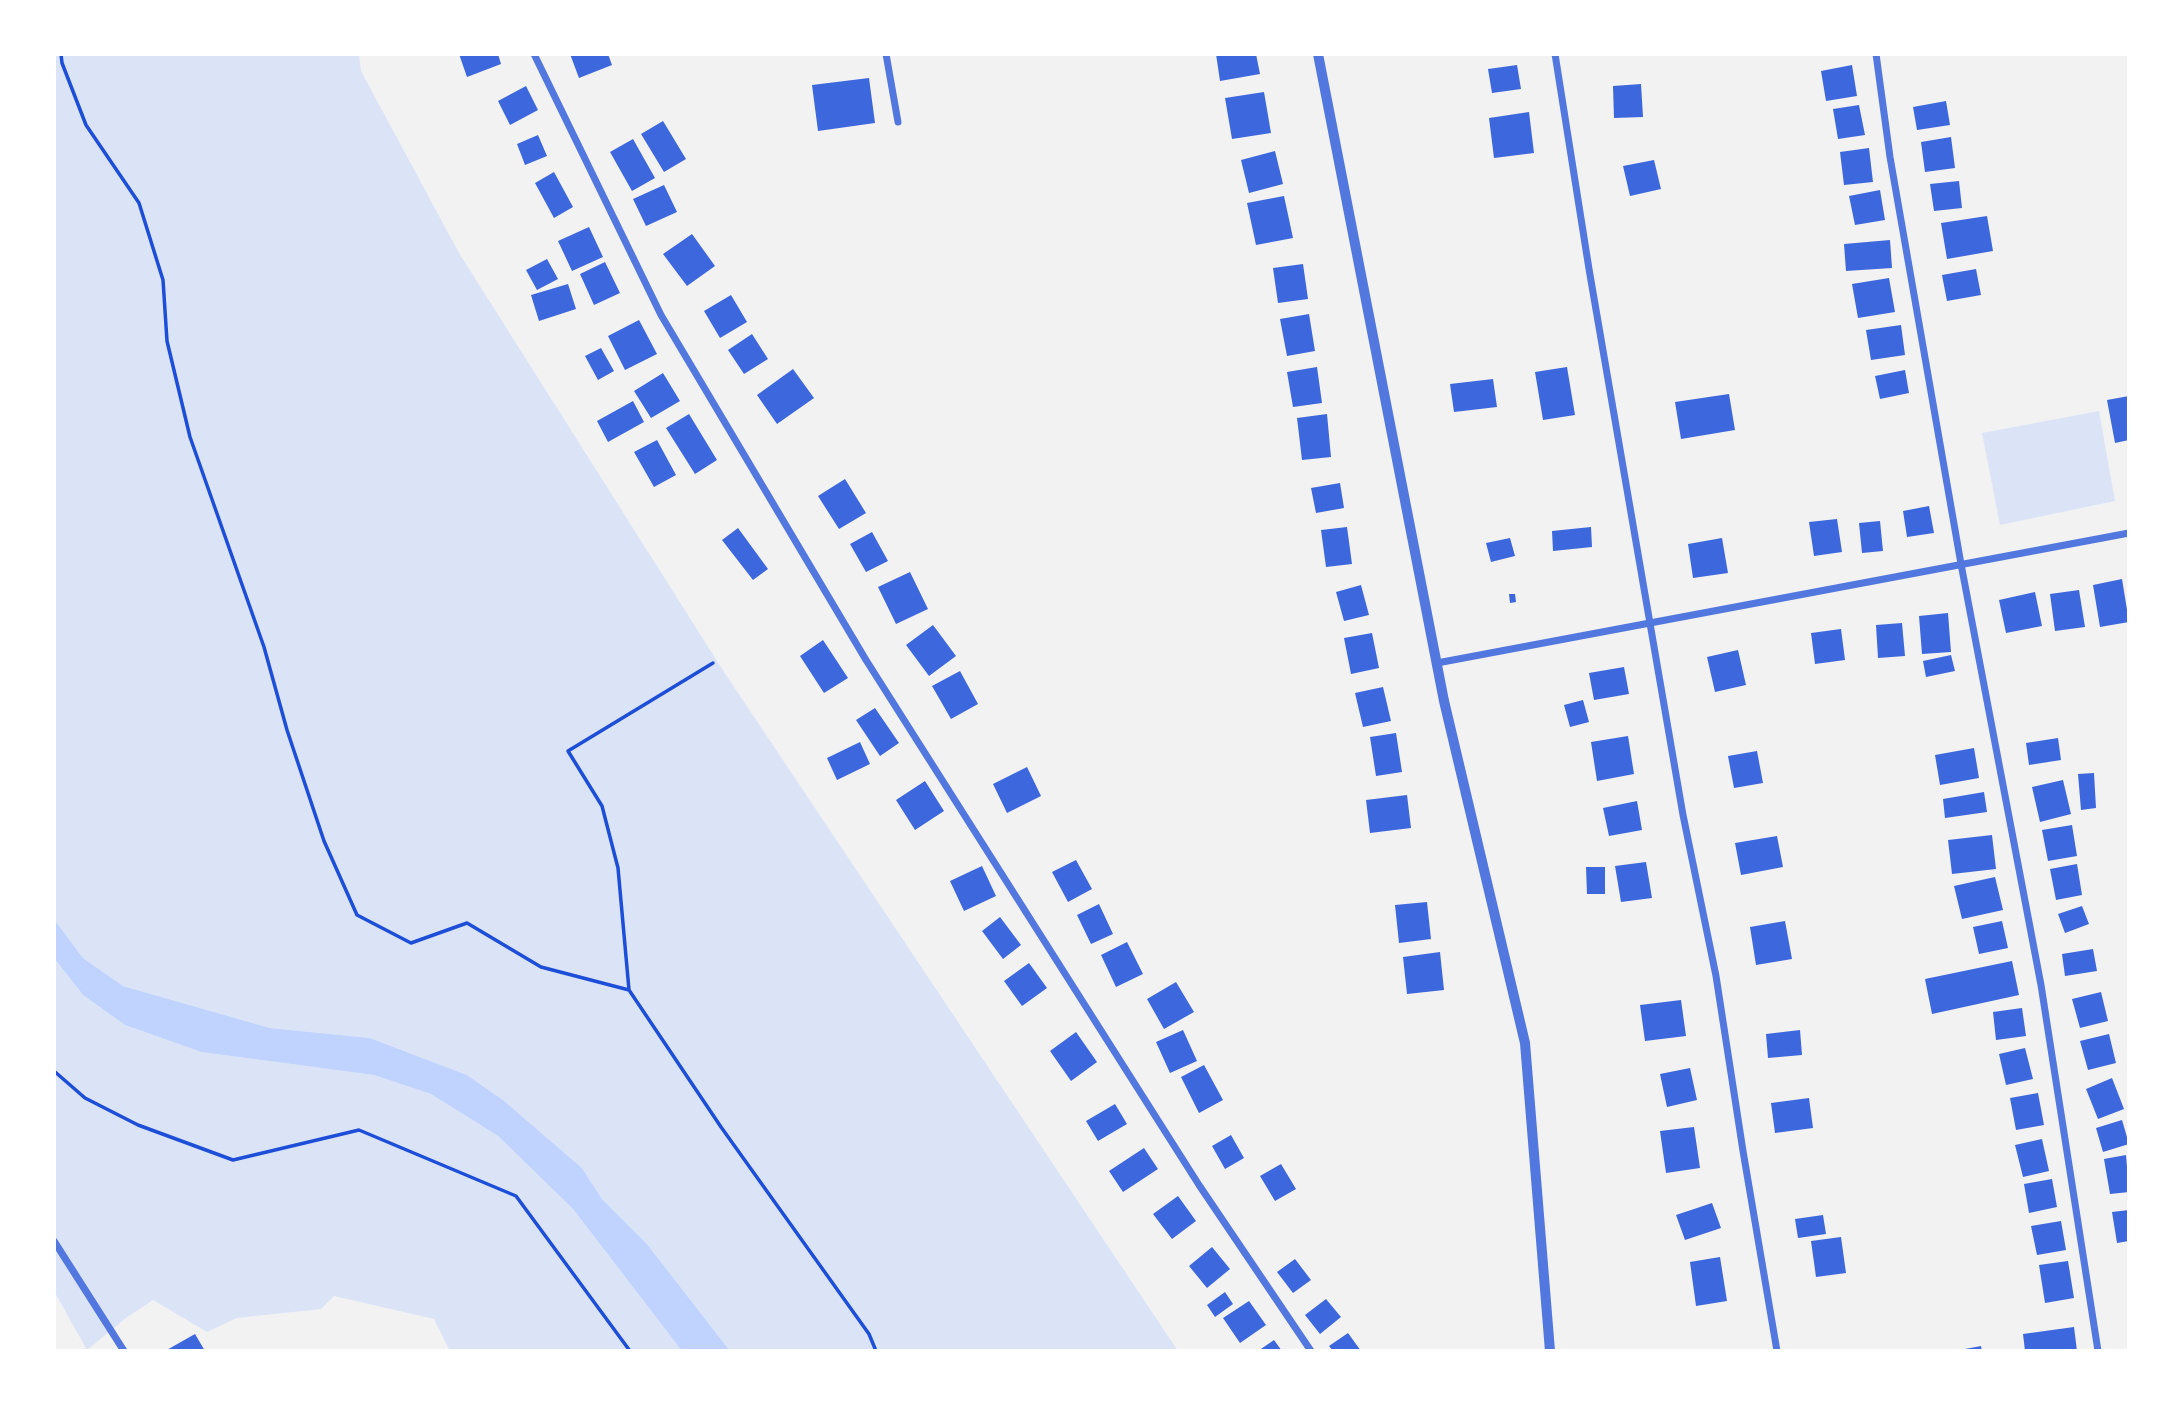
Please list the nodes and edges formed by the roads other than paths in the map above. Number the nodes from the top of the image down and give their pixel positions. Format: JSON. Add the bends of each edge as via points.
{"nodes":[{"id":1,"x":534,"y":54,"type":"edge"},
{"id":2,"x":886,"y":54,"type":"edge"},
{"id":3,"x":1318,"y":54,"type":"edge"},
{"id":4,"x":1555,"y":54,"type":"edge"},
{"id":5,"x":1876,"y":54,"type":"edge"},
{"id":6,"x":898,"y":122,"type":"dead end"},
{"id":7,"x":2129,"y":533,"type":"edge"},
{"id":8,"x":1961,"y":564,"type":"junction"},
{"id":9,"x":1650,"y":622,"type":"junction"},
{"id":10,"x":1437,"y":663,"type":"junction"},
{"id":11,"x":54,"y":1241,"type":"edge"},
{"id":12,"x":124,"y":1351,"type":"edge"},
{"id":13,"x":1311,"y":1351,"type":"edge"},
{"id":14,"x":1550,"y":1351,"type":"edge"},
{"id":15,"x":1777,"y":1351,"type":"edge"},
{"id":16,"x":2098,"y":1351,"type":"edge"}],
"edges":[{"from":1,"to":13,"type":"street","via":[[661,315],[866,660],[1191,1173]]},
{"from":2,"to":6,"type":"street"},
{"from":3,"to":10,"type":"street"},
{"from":4,"to":9,"type":"street"},
{"from":5,"to":8,"type":"street"},
{"from":7,"to":8,"type":"street"},
{"from":8,"to":9,"type":"street"},
{"from":8,"to":16,"type":"street","via":[[2041,985]]},
{"from":9,"to":10,"type":"street"},
{"from":9,"to":15,"type":"street","via":[[1716,976]]},
{"from":10,"to":14,"type":"street","via":[[1525,1043]]},
{"from":11,"to":12,"type":"street"}]}
